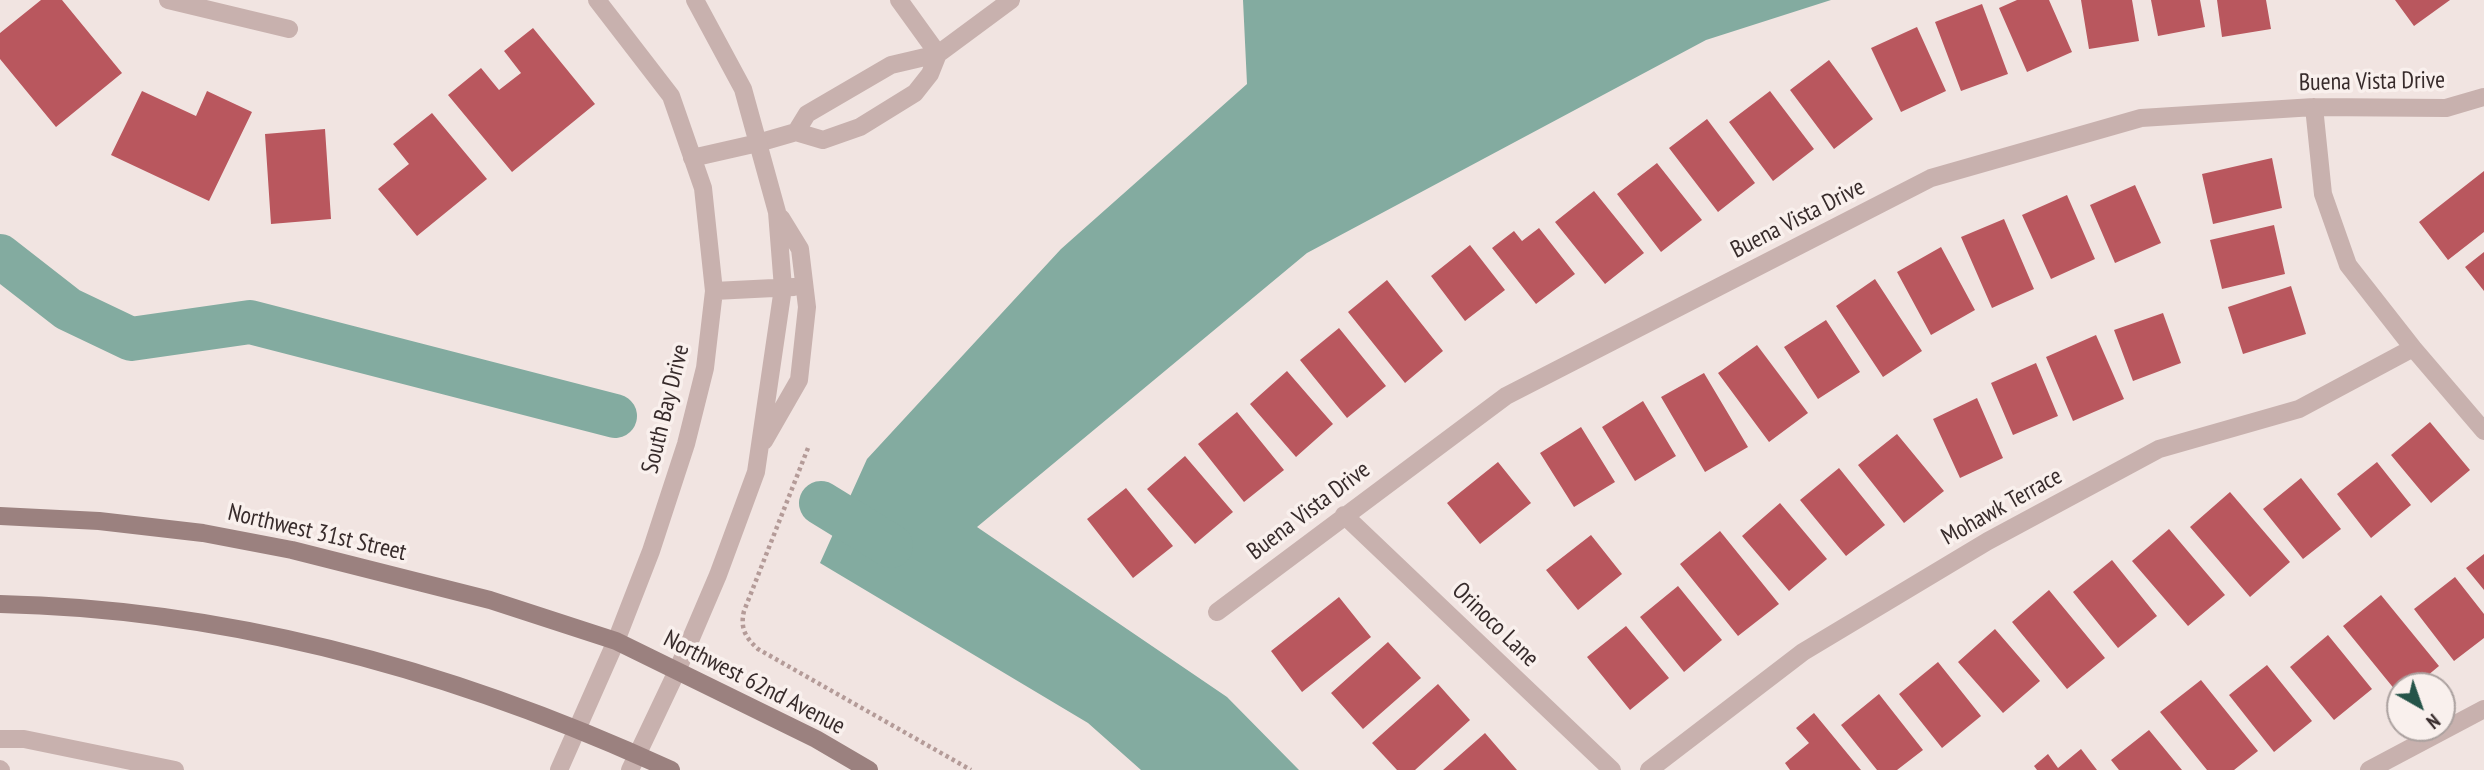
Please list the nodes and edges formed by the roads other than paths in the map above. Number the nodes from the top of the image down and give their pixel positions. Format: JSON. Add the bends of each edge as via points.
{"nodes":[{"id":1,"x":168,"y":0,"type":"edge"},
{"id":2,"x":597,"y":0,"type":"edge"},
{"id":3,"x":695,"y":0,"type":"edge"},
{"id":4,"x":900,"y":0,"type":"edge"},
{"id":5,"x":1011,"y":0,"type":"edge"},
{"id":6,"x":289,"y":29,"type":"dead end"},
{"id":7,"x":938,"y":54,"type":"junction"},
{"id":8,"x":2484,"y":97,"type":"edge"},
{"id":9,"x":2314,"y":107,"type":"junction"},
{"id":10,"x":796,"y":132,"type":"junction"},
{"id":11,"x":758,"y":144,"type":"junction"},
{"id":12,"x":692,"y":158,"type":"junction"},
{"id":13,"x":777,"y":212,"type":"junction"},
{"id":14,"x":805,"y":287,"type":"junction"},
{"id":15,"x":783,"y":288,"type":"junction"},
{"id":16,"x":714,"y":291,"type":"junction"},
{"id":17,"x":2413,"y":348,"type":"junction"},
{"id":18,"x":2484,"y":431,"type":"edge"},
{"id":19,"x":759,"y":450,"type":"junction"},
{"id":20,"x":1344,"y":514,"type":"junction"},
{"id":21,"x":0,"y":516,"type":"edge"},
{"id":22,"x":0,"y":604,"type":"edge"},
{"id":23,"x":1217,"y":612,"type":"dead end"},
{"id":24,"x":616,"y":641,"type":"junction"},
{"id":25,"x":677,"y":671,"type":"junction"},
{"id":26,"x":2484,"y":709,"type":"edge"},
{"id":27,"x":580,"y":728,"type":"junction"},
{"id":28,"x":0,"y":739,"type":"edge"},
{"id":29,"x":635,"y":762,"type":"edge"},
{"id":30,"x":175,"y":770,"type":"edge"},
{"id":31,"x":559,"y":770,"type":"edge"},
{"id":32,"x":671,"y":770,"type":"edge"},
{"id":33,"x":869,"y":770,"type":"edge"},
{"id":34,"x":1612,"y":770,"type":"edge"},
{"id":35,"x":1649,"y":770,"type":"edge"},
{"id":36,"x":2369,"y":770,"type":"edge"}],
"edges":[{"from":1,"to":6,"type":"street"},
{"from":2,"to":12,"type":"street","name":"South Bay Drive","via":[[671,96]]},
{"from":3,"to":11,"type":"street","via":[[743,89]]},
{"from":4,"to":7,"type":"street"},
{"from":5,"to":7,"type":"street"},
{"from":7,"to":10,"type":"street","via":[[891,65],[807,114]]},
{"from":7,"to":10,"type":"street","via":[[930,75],[915,93],[860,127],[823,141]]},
{"from":8,"to":9,"type":"street","name":"Buena Vista Drive","via":[[2446,108]]},
{"from":9,"to":17,"type":"street","via":[[2323,194],[2347,265]]},
{"from":9,"to":20,"type":"street","name":"Buena Vista Drive","via":[[2141,118],[1931,178],[1506,396]]},
{"from":10,"to":11,"type":"street"},
{"from":11,"to":12,"type":"street"},
{"from":11,"to":13,"type":"street"},
{"from":12,"to":16,"type":"street","name":"South Bay Drive","via":[[704,188]]},
{"from":13,"to":14,"type":"street","via":[[800,249]]},
{"from":13,"to":15,"type":"street"},
{"from":14,"to":15,"type":"street"},
{"from":14,"to":19,"type":"street","via":[[799,380]]},
{"from":15,"to":16,"type":"street"},
{"from":15,"to":19,"type":"street"},
{"from":16,"to":24,"type":"street","name":"South Bay Drive","via":[[705,368],[686,444]]},
{"from":17,"to":18,"type":"street"},
{"from":17,"to":35,"type":"street","name":"Mohawk Terrace","via":[[2299,409],[2159,449],[1988,541],[1803,652]]},
{"from":19,"to":25,"type":"street","via":[[756,472],[718,575]]},
{"from":20,"to":23,"type":"street","name":"Buena Vista Drive"},
{"from":20,"to":34,"type":"street","name":"Orinoco Lane"},
{"from":21,"to":24,"type":"street","name":"Northwest 31st Street","via":[[203,533],[292,550],[489,600]]},
{"from":22,"to":27,"type":"street","via":[[198,620],[383,660]]},
{"from":24,"to":25,"type":"street","name":"Northwest 62nd Avenue"},
{"from":24,"to":27,"type":"street","name":"South Bay Drive"},
{"from":25,"to":29,"type":"street"},
{"from":25,"to":33,"type":"street","name":"Northwest 62nd Avenue"},
{"from":26,"to":36,"type":"street"},
{"from":27,"to":29,"type":"street"},
{"from":27,"to":31,"type":"street","name":"South Bay Drive"},
{"from":28,"to":30,"type":"street","via":[[24,739]]},
{"from":29,"to":32,"type":"street"}]}
